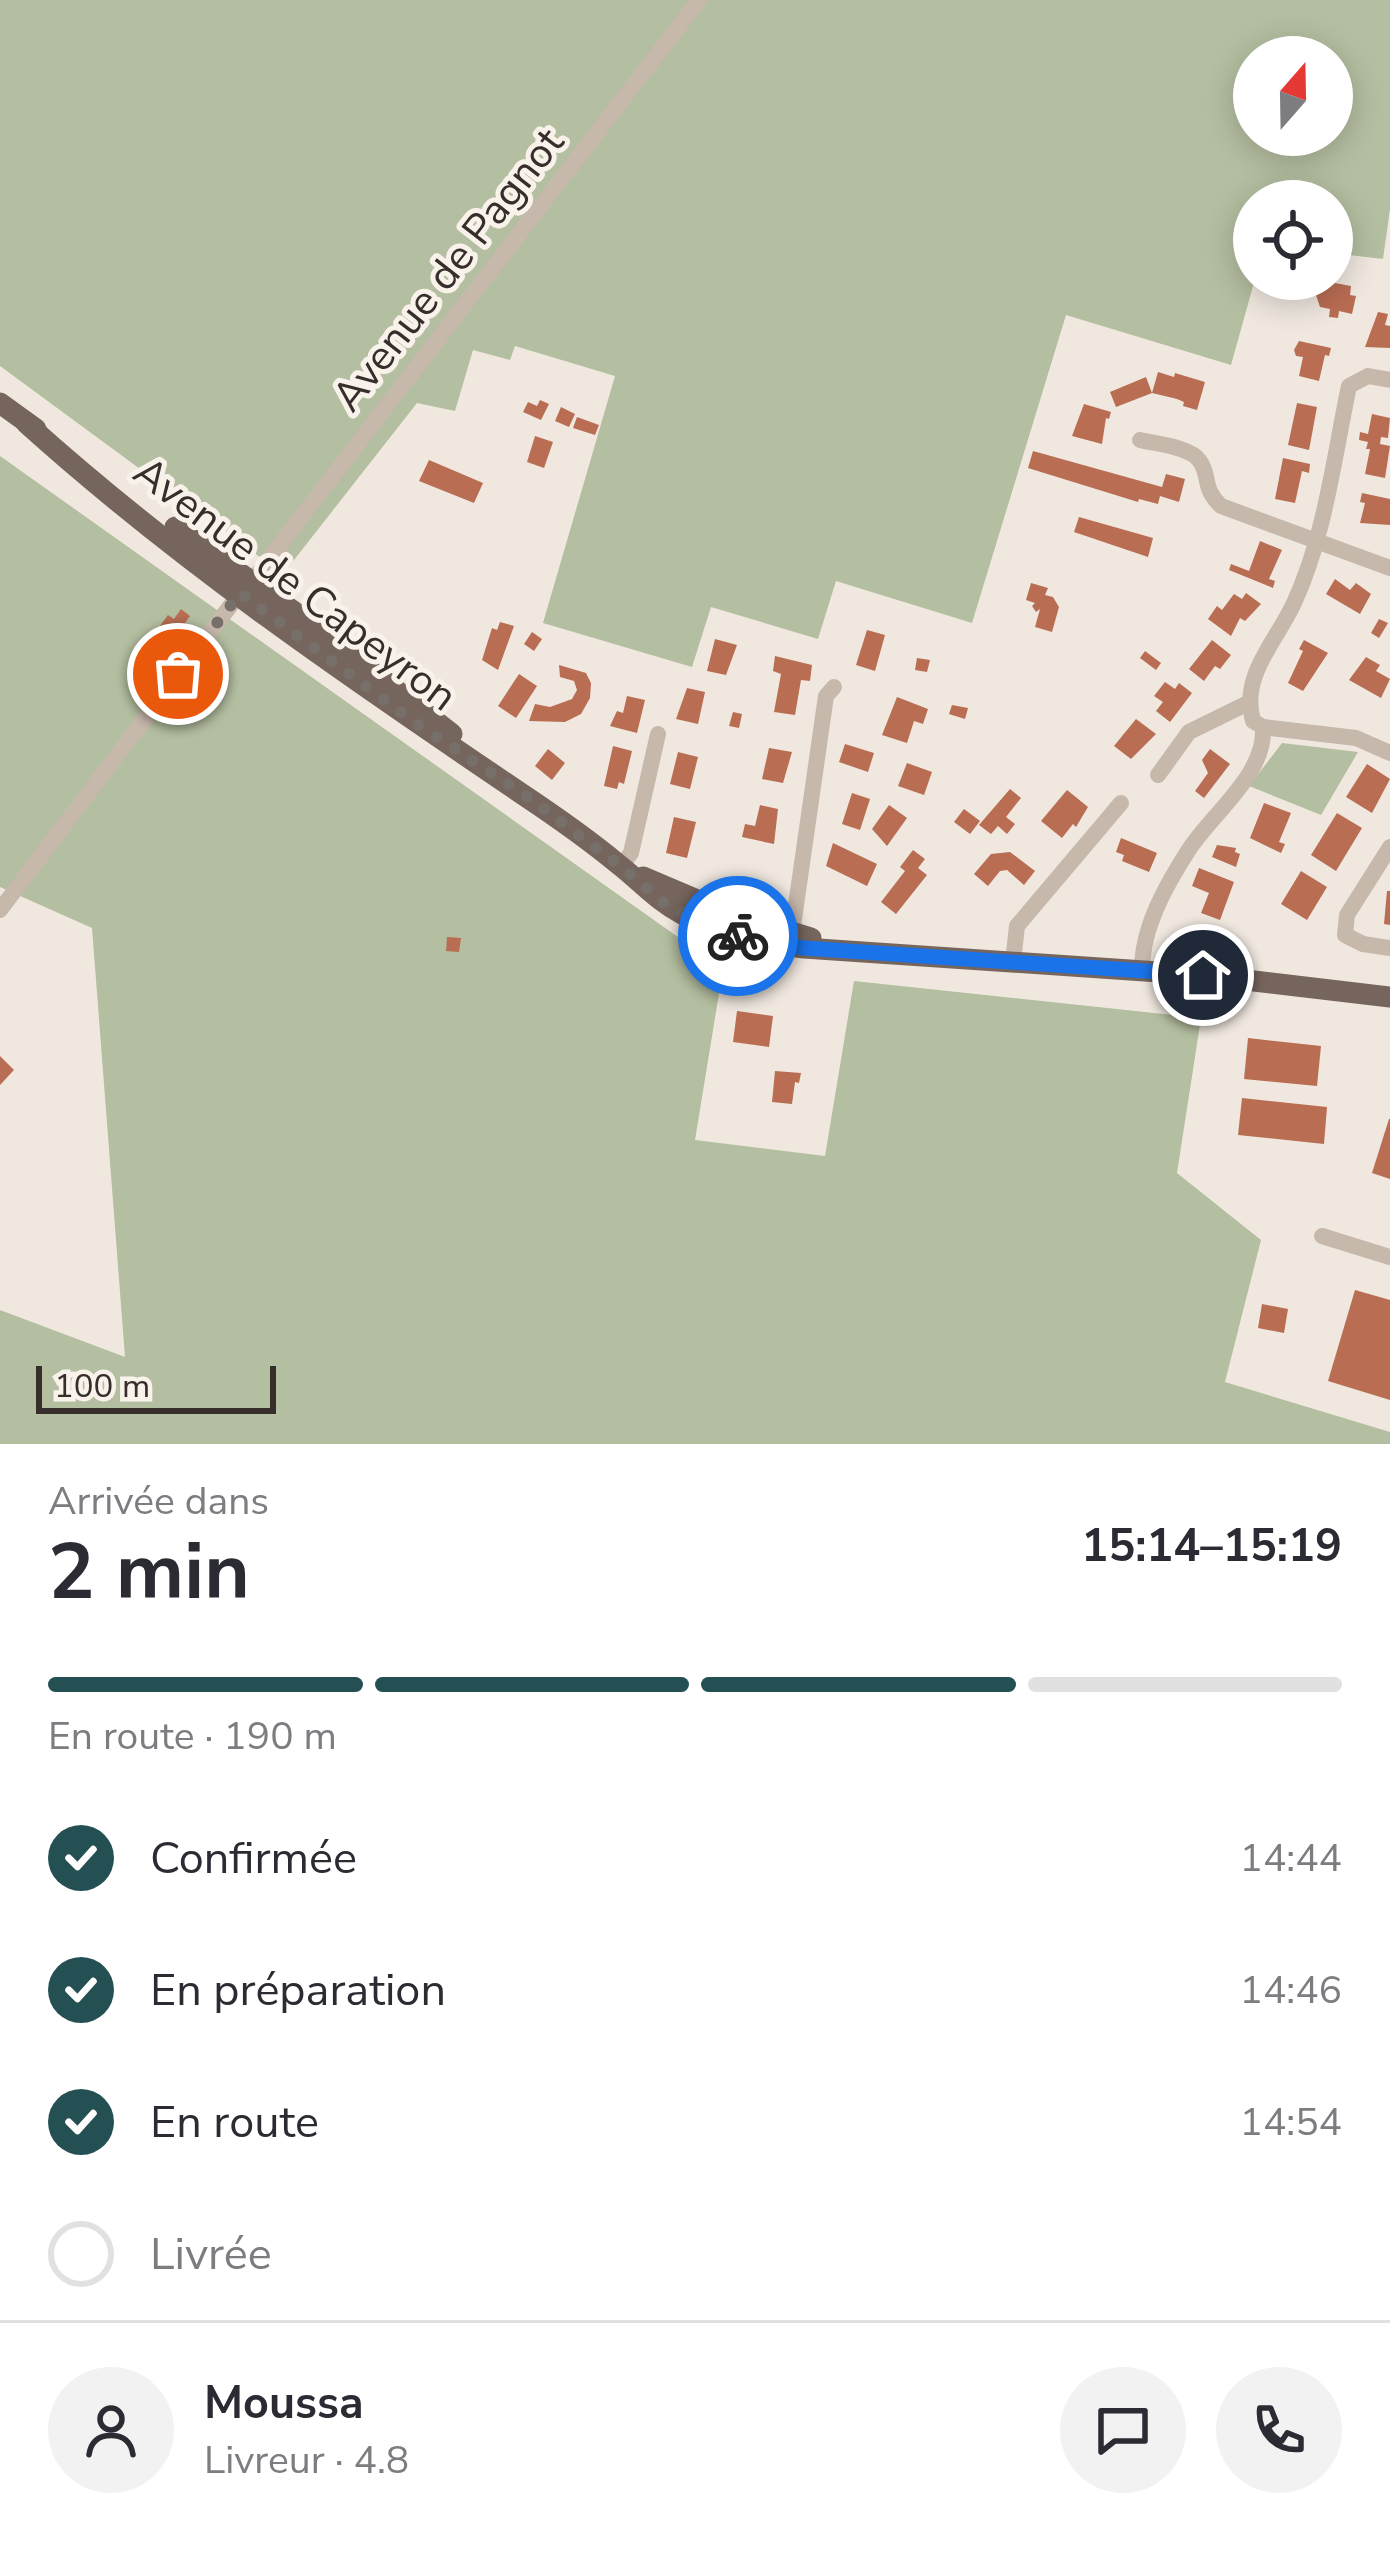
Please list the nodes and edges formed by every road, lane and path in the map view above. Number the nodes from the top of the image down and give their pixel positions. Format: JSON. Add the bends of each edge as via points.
{"nodes":[{"id":1,"x":699,"y":0,"type":"edge"},
{"id":2,"x":1390,"y":380,"type":"edge"},
{"id":3,"x":0,"y":403,"type":"edge"},
{"id":4,"x":1140,"y":440,"type":"dead end"},
{"id":5,"x":1316,"y":541,"type":"junction"},
{"id":6,"x":1390,"y":568,"type":"edge"},
{"id":7,"x":246,"y":587,"type":"junction"},
{"id":8,"x":834,"y":687,"type":"dead end"},
{"id":9,"x":1248,"y":703,"type":"junction"},
{"id":10,"x":1263,"y":727,"type":"junction"},
{"id":11,"x":658,"y":734,"type":"dead end"},
{"id":12,"x":1390,"y":753,"type":"edge"},
{"id":13,"x":1158,"y":775,"type":"dead end"},
{"id":14,"x":1120,"y":803,"type":"dead end"},
{"id":15,"x":1390,"y":847,"type":"edge"},
{"id":16,"x":621,"y":866,"type":"junction"},
{"id":17,"x":0,"y":910,"type":"edge"},
{"id":18,"x":792,"y":933,"type":"junction"},
{"id":19,"x":1390,"y":947,"type":"edge"},
{"id":20,"x":859,"y":949,"type":"junction"},
{"id":21,"x":1013,"y":962,"type":"junction"},
{"id":22,"x":1142,"y":970,"type":"junction"},
{"id":23,"x":1390,"y":997,"type":"edge"},
{"id":24,"x":1322,"y":1236,"type":"dead end"},
{"id":25,"x":1390,"y":1257,"type":"edge"}],
"edges":[{"from":1,"to":7,"type":"street","name":"Avenue de Pagnot"},
{"from":2,"to":5,"type":"street","via":[[1368,376],[1349,386]]},
{"from":3,"to":7,"type":"main road","name":"Avenue de Capeyron"},
{"from":4,"to":5,"type":"street","via":[[1195,455],[1222,506]]},
{"from":5,"to":6,"type":"street"},
{"from":5,"to":9,"type":"street","via":[[1296,600],[1249,684]]},
{"from":7,"to":16,"type":"main road","name":"Avenue de Capeyron","via":[[424,710]]},
{"from":7,"to":17,"type":"street","name":"Avenue de Pagnot"},
{"from":8,"to":18,"type":"street","via":[[826,696]]},
{"from":9,"to":10,"type":"street","via":[[1252,721]]},
{"from":9,"to":13,"type":"street","via":[[1189,732]]},
{"from":10,"to":12,"type":"street","via":[[1357,738]]},
{"from":10,"to":22,"type":"street","via":[[1260,757],[1188,851],[1143,938]]},
{"from":11,"to":16,"type":"street","via":[[631,853]]},
{"from":14,"to":21,"type":"street","via":[[1018,926]]},
{"from":15,"to":19,"type":"street","via":[[1348,915],[1345,935]]},
{"from":16,"to":18,"type":"main road","name":"Avenue de Capeyron"},
{"from":16,"to":20,"type":"main road","name":"Avenue de Capeyron","via":[[664,903],[717,929],[777,945]]},
{"from":18,"to":20,"type":"main road","name":"Avenue de Capeyron"},
{"from":20,"to":21,"type":"main road","name":"Avenue de Capeyron"},
{"from":21,"to":22,"type":"main road","name":"Avenue de Capeyron"},
{"from":22,"to":23,"type":"main road","name":"Avenue de Capeyron"},
{"from":24,"to":25,"type":"street"}]}
